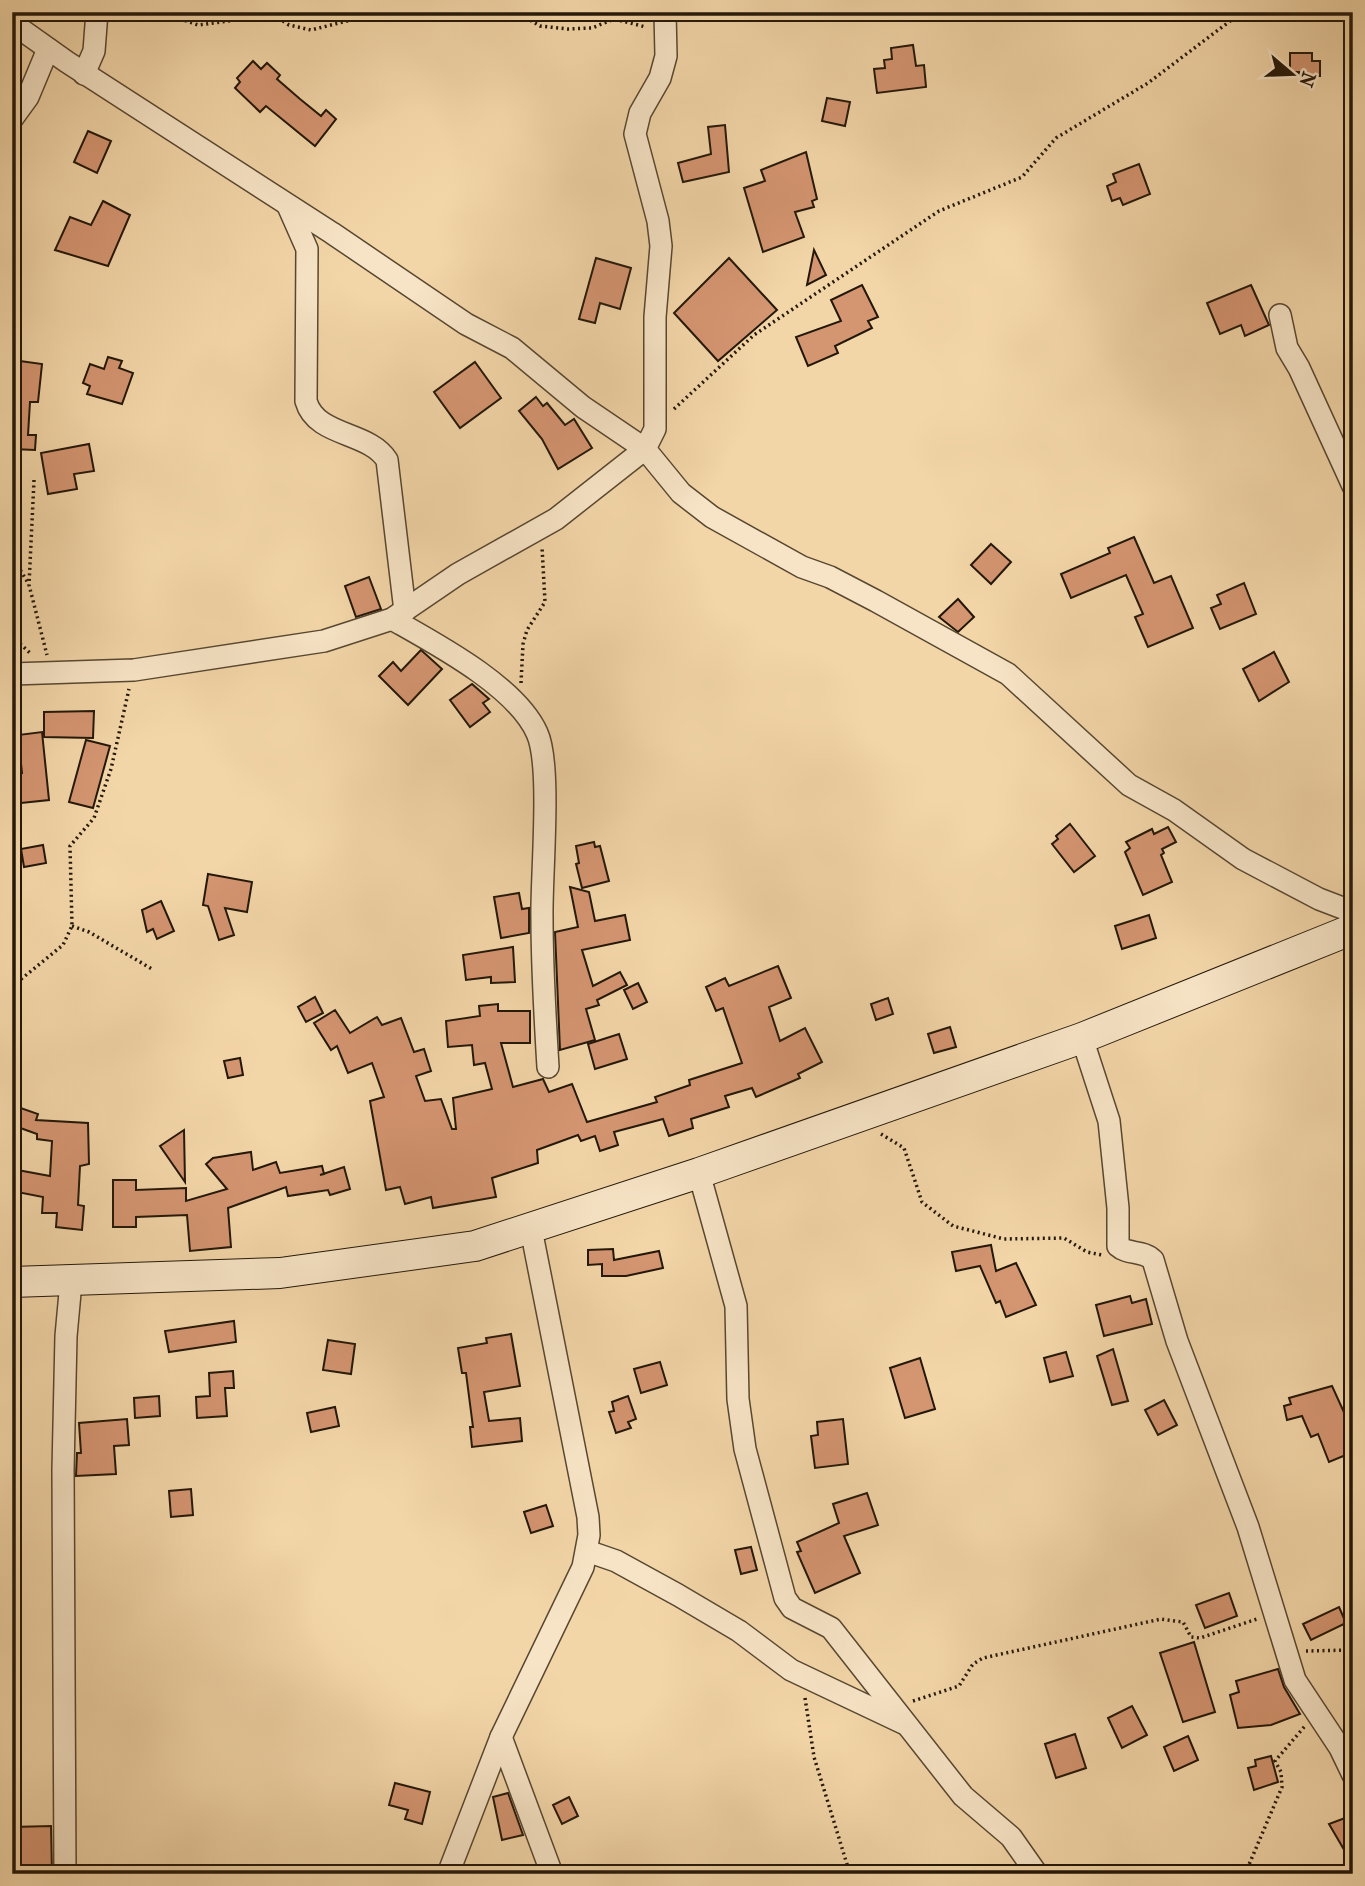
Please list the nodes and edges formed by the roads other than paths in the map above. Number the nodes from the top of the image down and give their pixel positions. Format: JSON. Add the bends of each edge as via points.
{"nodes":[{"id":1,"x":97,"y":12,"type":"edge"},
{"id":2,"x":665,"y":21,"type":"edge"},
{"id":3,"x":12,"y":23,"type":"edge"},
{"id":4,"x":48,"y":49,"type":"junction"},
{"id":5,"x":85,"y":74,"type":"junction"},
{"id":6,"x":12,"y":119,"type":"edge"},
{"id":7,"x":288,"y":206,"type":"junction"},
{"id":8,"x":1280,"y":315,"type":"dead end"},
{"id":9,"x":645,"y":449,"type":"junction"},
{"id":10,"x":1353,"y":486,"type":"edge"},
{"id":11,"x":399,"y":615,"type":"junction"},
{"id":12,"x":12,"y":674,"type":"edge"},
{"id":13,"x":1353,"y":912,"type":"edge"},
{"id":14,"x":1353,"y":929,"type":"edge"},
{"id":15,"x":1082,"y":1038,"type":"junction"},
{"id":16,"x":548,"y":1067,"type":"dead end"},
{"id":17,"x":699,"y":1173,"type":"junction"},
{"id":18,"x":531,"y":1229,"type":"junction"},
{"id":19,"x":12,"y":1282,"type":"edge"},
{"id":20,"x":71,"y":1282,"type":"junction"},
{"id":21,"x":587,"y":1551,"type":"junction"},
{"id":22,"x":908,"y":1725,"type":"junction"},
{"id":23,"x":501,"y":1737,"type":"junction"},
{"id":24,"x":1353,"y":1775,"type":"edge"},
{"id":25,"x":65,"y":1874,"type":"edge"},
{"id":26,"x":448,"y":1874,"type":"edge"},
{"id":27,"x":552,"y":1874,"type":"edge"},
{"id":28,"x":1037,"y":1874,"type":"edge"}],
"edges":[{"from":1,"to":5,"type":"street","via":[[94,51]]},
{"from":2,"to":9,"type":"street","via":[[666,56],[635,134],[661,246],[655,317],[655,429]]},
{"from":3,"to":4,"type":"street"},
{"from":4,"to":5,"type":"street"},
{"from":4,"to":6,"type":"street"},
{"from":5,"to":7,"type":"street"},
{"from":7,"to":9,"type":"street","via":[[466,324],[512,348],[583,408]]},
{"from":7,"to":11,"type":"street","via":[[307,249],[306,401],[320,421],[387,460]]},
{"from":8,"to":10,"type":"street","via":[[1287,348]]},
{"from":9,"to":11,"type":"street","via":[[539,528],[458,574]]},
{"from":9,"to":13,"type":"street","via":[[681,492],[712,517],[1008,674],[1129,785],[1174,810],[1243,859]]},
{"from":11,"to":12,"type":"street","via":[[324,641],[134,670]]},
{"from":11,"to":16,"type":"street","via":[[514,703],[537,732],[542,748],[541,920]]},
{"from":14,"to":15,"type":"main road"},
{"from":15,"to":17,"type":"main road"},
{"from":15,"to":24,"type":"street","via":[[1109,1121],[1117,1241],[1121,1249],[1145,1254],[1154,1265],[1177,1341],[1248,1527],[1295,1680]]},
{"from":17,"to":18,"type":"main road"},
{"from":17,"to":22,"type":"street","via":[[736,1306],[738,1399],[745,1448],[778,1579],[792,1608],[831,1628]]},
{"from":18,"to":20,"type":"main road","via":[[475,1246],[280,1273]]},
{"from":18,"to":21,"type":"street","via":[[588,1517]]},
{"from":19,"to":20,"type":"main road"},
{"from":20,"to":25,"type":"street","via":[[63,1471]]},
{"from":21,"to":22,"type":"street","via":[[616,1561],[678,1595],[801,1675]]},
{"from":21,"to":23,"type":"street"},
{"from":22,"to":28,"type":"street","via":[[963,1796],[1011,1837]]},
{"from":23,"to":26,"type":"street"},
{"from":23,"to":27,"type":"street"}]}
